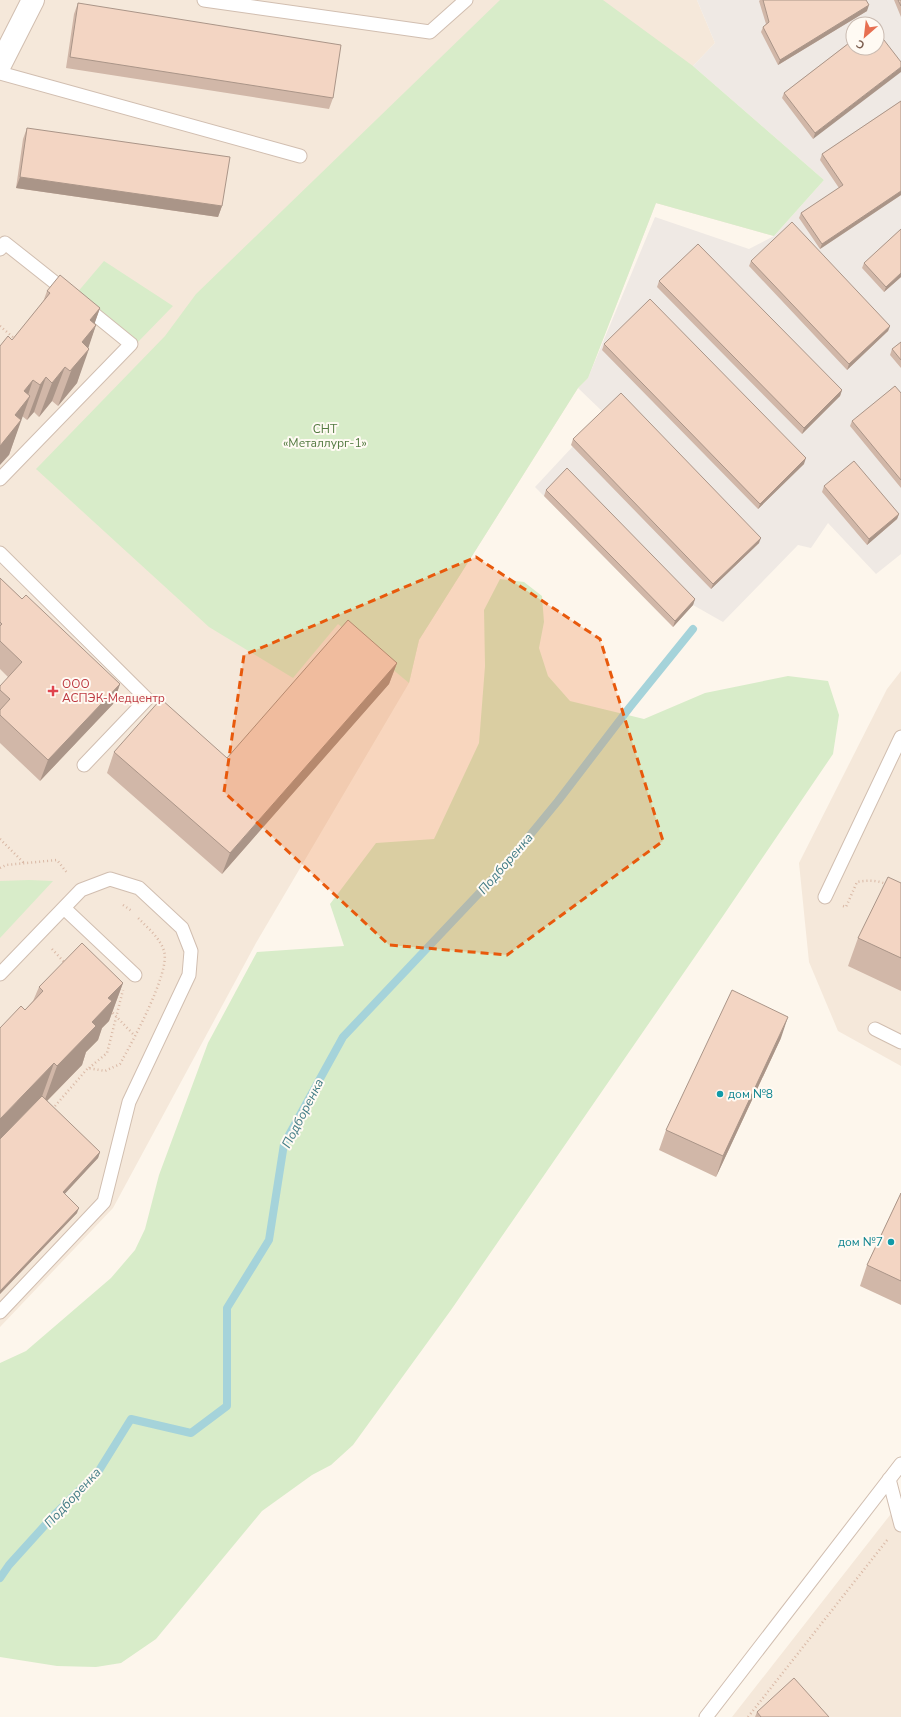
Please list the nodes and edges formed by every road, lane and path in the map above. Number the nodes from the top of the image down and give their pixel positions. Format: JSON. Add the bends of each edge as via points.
{"nodes":[{"id":1,"x":33,"y":0,"type":"edge"},
{"id":2,"x":204,"y":0,"type":"edge"},
{"id":3,"x":466,"y":0,"type":"edge"},
{"id":4,"x":0,"y":65,"type":"edge"},
{"id":5,"x":0,"y":73,"type":"edge"},
{"id":6,"x":300,"y":156,"type":"dead end"},
{"id":7,"x":0,"y":249,"type":"edge"},
{"id":8,"x":0,"y":326,"type":"edge"},
{"id":9,"x":18,"y":342,"type":"edge"},
{"id":10,"x":0,"y":479,"type":"edge"},
{"id":11,"x":0,"y":553,"type":"edge"},
{"id":12,"x":901,"y":737,"type":"edge"},
{"id":13,"x":84,"y":764,"type":"dead end"},
{"id":14,"x":0,"y":840,"type":"edge"},
{"id":15,"x":24,"y":863,"type":"junction"},
{"id":16,"x":0,"y":868,"type":"edge"},
{"id":17,"x":889,"y":885,"type":"edge"},
{"id":18,"x":81,"y":890,"type":"junction"},
{"id":19,"x":824,"y":897,"type":"joint"},
{"id":20,"x":121,"y":904,"type":"dead end"},
{"id":21,"x":64,"y":908,"type":"junction"},
{"id":22,"x":49,"y":946,"type":"dead end"},
{"id":23,"x":69,"y":967,"type":"edge"},
{"id":24,"x":132,"y":972,"type":"joint"},
{"id":25,"x":0,"y":974,"type":"edge"},
{"id":26,"x":106,"y":1006,"type":"edge"},
{"id":27,"x":116,"y":1016,"type":"junction"},
{"id":28,"x":875,"y":1029,"type":"dead end"},
{"id":29,"x":134,"y":1036,"type":"junction"},
{"id":30,"x":901,"y":1042,"type":"edge"},
{"id":31,"x":88,"y":1068,"type":"junction"},
{"id":32,"x":55,"y":1106,"type":"edge"},
{"id":33,"x":0,"y":1312,"type":"edge"},
{"id":34,"x":901,"y":1464,"type":"edge"},
{"id":35,"x":890,"y":1479,"type":"junction"},
{"id":36,"x":901,"y":1525,"type":"edge"},
{"id":37,"x":706,"y":1717,"type":"edge"},
{"id":38,"x":748,"y":1717,"type":"edge"}],
"edges":[{"from":1,"to":4,"type":"street"},
{"from":2,"to":3,"type":"lane","via":[[430,32]]},
{"from":5,"to":6,"type":"lane"},
{"from":7,"to":10,"type":"lane","via":[[5,243],[131,344]]},
{"from":8,"to":9,"type":"path"},
{"from":11,"to":13,"type":"lane","via":[[147,699]]},
{"from":12,"to":19,"type":"lane"},
{"from":14,"to":15,"type":"path"},
{"from":15,"to":16,"type":"path"},
{"from":15,"to":18,"type":"path","via":[[57,860]]},
{"from":17,"to":19,"type":"path","via":[[865,880],[857,882],[846,908]]},
{"from":18,"to":21,"type":"lane"},
{"from":18,"to":33,"type":"lane","via":[[110,878],[140,888],[182,928],[191,951],[189,975],[129,1102],[104,1202]]},
{"from":20,"to":29,"type":"path","via":[[133,912],[156,936],[165,953],[163,973]]},
{"from":21,"to":24,"type":"lane"},
{"from":21,"to":25,"type":"lane"},
{"from":22,"to":23,"type":"path"},
{"from":24,"to":27,"type":"path"},
{"from":26,"to":27,"type":"path"},
{"from":27,"to":29,"type":"path"},
{"from":27,"to":31,"type":"path","via":[[107,1053]]},
{"from":28,"to":30,"type":"lane"},
{"from":29,"to":31,"type":"path","via":[[120,1064],[105,1071]]},
{"from":31,"to":32,"type":"path"},
{"from":34,"to":35,"type":"lane"},
{"from":35,"to":36,"type":"lane"},
{"from":35,"to":37,"type":"lane"},
{"from":36,"to":38,"type":"path"}]}
